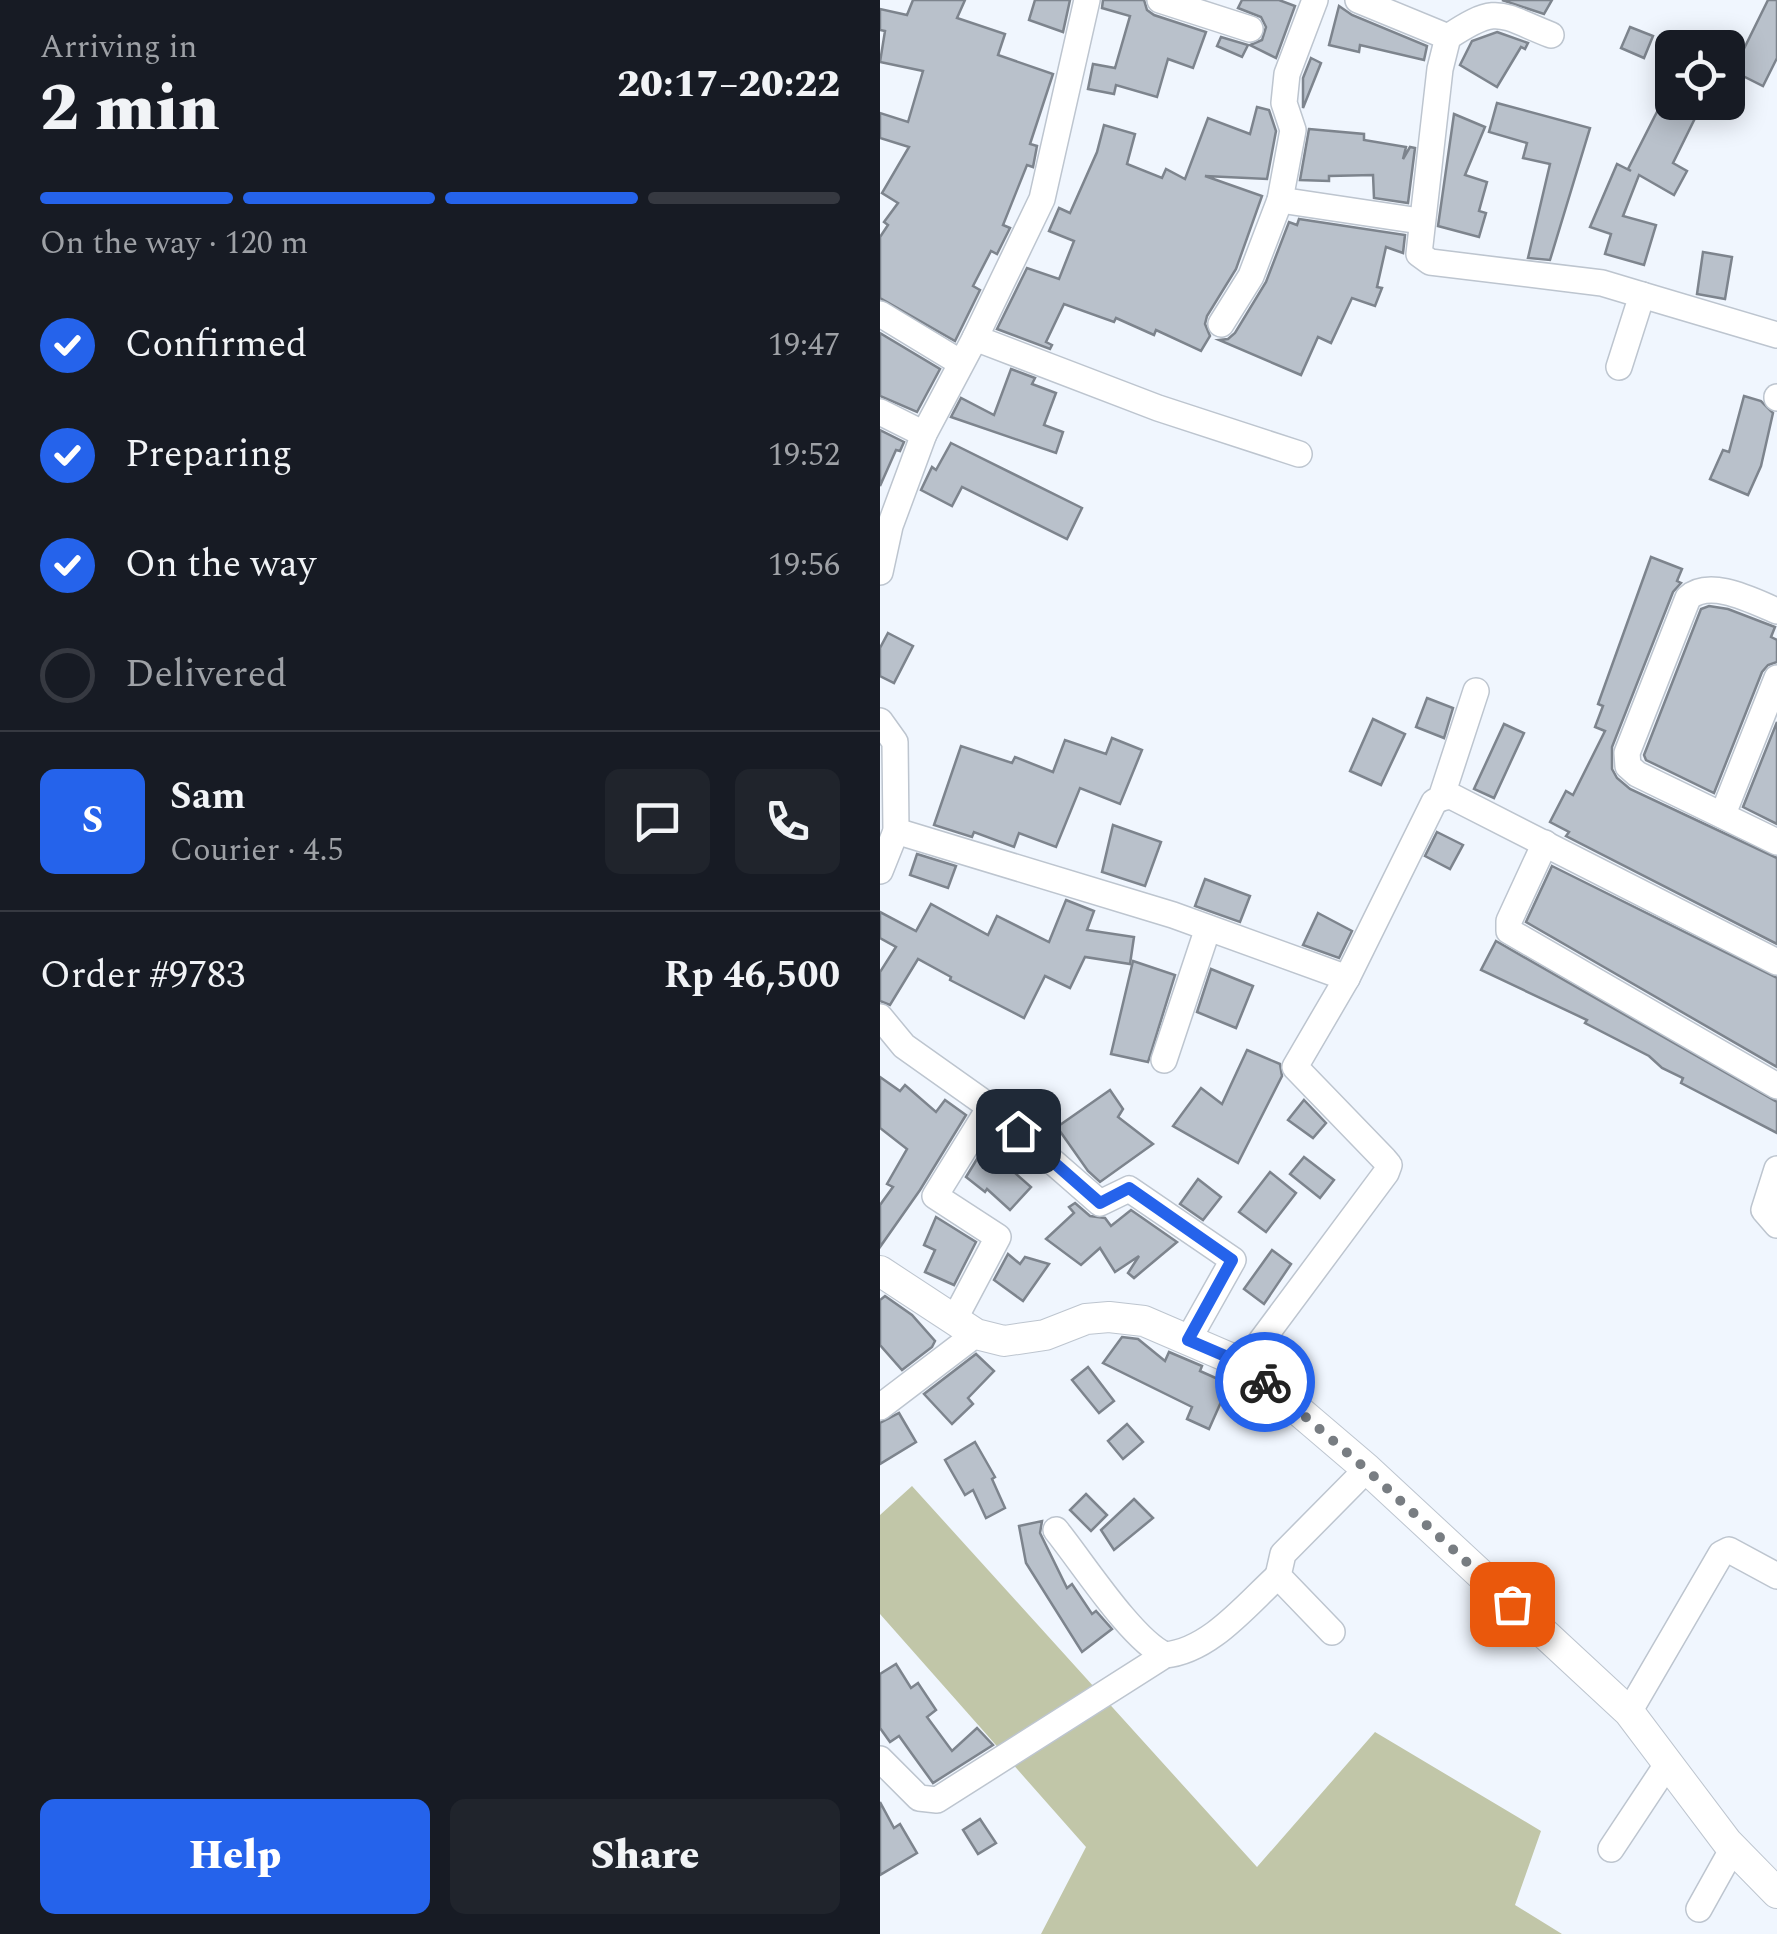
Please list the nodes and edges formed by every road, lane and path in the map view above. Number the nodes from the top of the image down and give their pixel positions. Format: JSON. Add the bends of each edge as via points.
{"nodes":[{"id":1,"x":1087,"y":0,"type":"edge"},
{"id":2,"x":1160,"y":0,"type":"edge"},
{"id":3,"x":1315,"y":0,"type":"edge"},
{"id":4,"x":1358,"y":0,"type":"edge"},
{"id":5,"x":1250,"y":29,"type":"dead end"},
{"id":6,"x":1551,"y":36,"type":"dead end"},
{"id":7,"x":1448,"y":37,"type":"junction"},
{"id":8,"x":1280,"y":200,"type":"junction"},
{"id":9,"x":1420,"y":221,"type":"junction"},
{"id":10,"x":1642,"y":294,"type":"junction"},
{"id":11,"x":880,"y":314,"type":"edge"},
{"id":12,"x":1221,"y":324,"type":"dead end"},
{"id":13,"x":1777,"y":335,"type":"edge"},
{"id":14,"x":975,"y":338,"type":"junction"},
{"id":15,"x":962,"y":362,"type":"junction"},
{"id":16,"x":1619,"y":367,"type":"dead end"},
{"id":17,"x":880,"y":412,"type":"edge"},
{"id":18,"x":924,"y":434,"type":"junction"},
{"id":19,"x":1298,"y":454,"type":"dead end"},
{"id":20,"x":885,"y":524,"type":"edge"},
{"id":21,"x":880,"y":572,"type":"edge"},
{"id":22,"x":1777,"y":610,"type":"edge"},
{"id":23,"x":1777,"y":678,"type":"edge"},
{"id":24,"x":1476,"y":691,"type":"dead end"},
{"id":25,"x":880,"y":721,"type":"edge"},
{"id":26,"x":1441,"y":798,"type":"junction"},
{"id":27,"x":1723,"y":814,"type":"junction"},
{"id":28,"x":896,"y":831,"type":"junction"},
{"id":29,"x":1777,"y":842,"type":"edge"},
{"id":30,"x":1544,"y":843,"type":"junction"},
{"id":31,"x":880,"y":871,"type":"edge"},
{"id":32,"x":1208,"y":928,"type":"junction"},
{"id":33,"x":1777,"y":962,"type":"edge"},
{"id":34,"x":1347,"y":978,"type":"junction"},
{"id":35,"x":880,"y":1017,"type":"edge"},
{"id":36,"x":1164,"y":1060,"type":"dead end"},
{"id":37,"x":1777,"y":1086,"type":"edge"},
{"id":38,"x":990,"y":1106,"type":"junction"},
{"id":39,"x":1777,"y":1169,"type":"edge"},
{"id":40,"x":1777,"y":1225,"type":"edge"},
{"id":41,"x":880,"y":1271,"type":"edge"},
{"id":42,"x":965,"y":1327,"type":"junction"},
{"id":43,"x":1188,"y":1340,"type":"junction"},
{"id":44,"x":1244,"y":1364,"type":"junction"},
{"id":45,"x":880,"y":1407,"type":"edge"},
{"id":46,"x":1366,"y":1469,"type":"junction"},
{"id":47,"x":1056,"y":1530,"type":"dead end"},
{"id":48,"x":1278,"y":1576,"type":"junction"},
{"id":49,"x":1777,"y":1576,"type":"edge"},
{"id":50,"x":1332,"y":1632,"type":"dead end"},
{"id":51,"x":1166,"y":1656,"type":"junction"},
{"id":52,"x":1628,"y":1712,"type":"junction"},
{"id":53,"x":880,"y":1758,"type":"edge"},
{"id":54,"x":1668,"y":1763,"type":"junction"},
{"id":55,"x":1610,"y":1848,"type":"dead end"},
{"id":56,"x":1734,"y":1848,"type":"junction"},
{"id":57,"x":1777,"y":1893,"type":"edge"},
{"id":58,"x":1699,"y":1909,"type":"dead end"}],
"edges":[{"from":1,"to":14,"type":"street","via":[[1042,200]]},
{"from":2,"to":5,"type":"street"},
{"from":3,"to":8,"type":"street","via":[[1286,74],[1284,103],[1293,130]]},
{"from":4,"to":7,"type":"street"},
{"from":6,"to":7,"type":"street","via":[[1488,14]]},
{"from":7,"to":9,"type":"street"},
{"from":8,"to":9,"type":"street"},
{"from":8,"to":12,"type":"street","via":[[1250,276]]},
{"from":9,"to":10,"type":"street","via":[[1419,254],[1430,262]]},
{"from":10,"to":13,"type":"street"},
{"from":10,"to":16,"type":"street"},
{"from":11,"to":15,"type":"street"},
{"from":14,"to":15,"type":"street"},
{"from":14,"to":19,"type":"street"},
{"from":15,"to":18,"type":"street"},
{"from":17,"to":18,"type":"street"},
{"from":18,"to":20,"type":"street"},
{"from":20,"to":21,"type":"street"},
{"from":22,"to":27,"type":"street","via":[[1696,590],[1627,753],[1636,774]]},
{"from":23,"to":27,"type":"street"},
{"from":24,"to":26,"type":"street"},
{"from":25,"to":28,"type":"street","via":[[895,742]]},
{"from":26,"to":30,"type":"street","via":[[1451,796]]},
{"from":26,"to":34,"type":"street"},
{"from":27,"to":29,"type":"street"},
{"from":28,"to":31,"type":"street"},
{"from":28,"to":32,"type":"street"},
{"from":30,"to":33,"type":"street"},
{"from":30,"to":37,"type":"street","via":[[1509,931]]},
{"from":32,"to":34,"type":"street"},
{"from":32,"to":36,"type":"street"},
{"from":34,"to":44,"type":"street","via":[[1295,1066],[1388,1165],[1386,1173]]},
{"from":35,"to":38,"type":"street","via":[[904,1046]]},
{"from":38,"to":42,"type":"street","via":[[935,1196],[998,1237]]},
{"from":38,"to":43,"type":"street","via":[[1100,1203],[1129,1188],[1232,1260]]},
{"from":39,"to":40,"type":"street","via":[[1764,1210]]},
{"from":41,"to":42,"type":"street"},
{"from":42,"to":43,"type":"street","via":[[1004,1341],[1025,1340],[1108,1317],[1144,1321]]},
{"from":42,"to":45,"type":"street"},
{"from":43,"to":44,"type":"street"},
{"from":44,"to":46,"type":"street"},
{"from":46,"to":48,"type":"street","via":[[1283,1554]]},
{"from":46,"to":52,"type":"street"},
{"from":47,"to":51,"type":"street","via":[[1136,1632]]},
{"from":48,"to":50,"type":"street"},
{"from":48,"to":51,"type":"street","via":[[1208,1639]]},
{"from":49,"to":52,"type":"street","via":[[1738,1552],[1721,1554]]},
{"from":51,"to":53,"type":"street","via":[[937,1800],[919,1798]]},
{"from":52,"to":54,"type":"street"},
{"from":54,"to":55,"type":"street"},
{"from":54,"to":56,"type":"street"},
{"from":56,"to":57,"type":"street"},
{"from":56,"to":58,"type":"street"}]}
